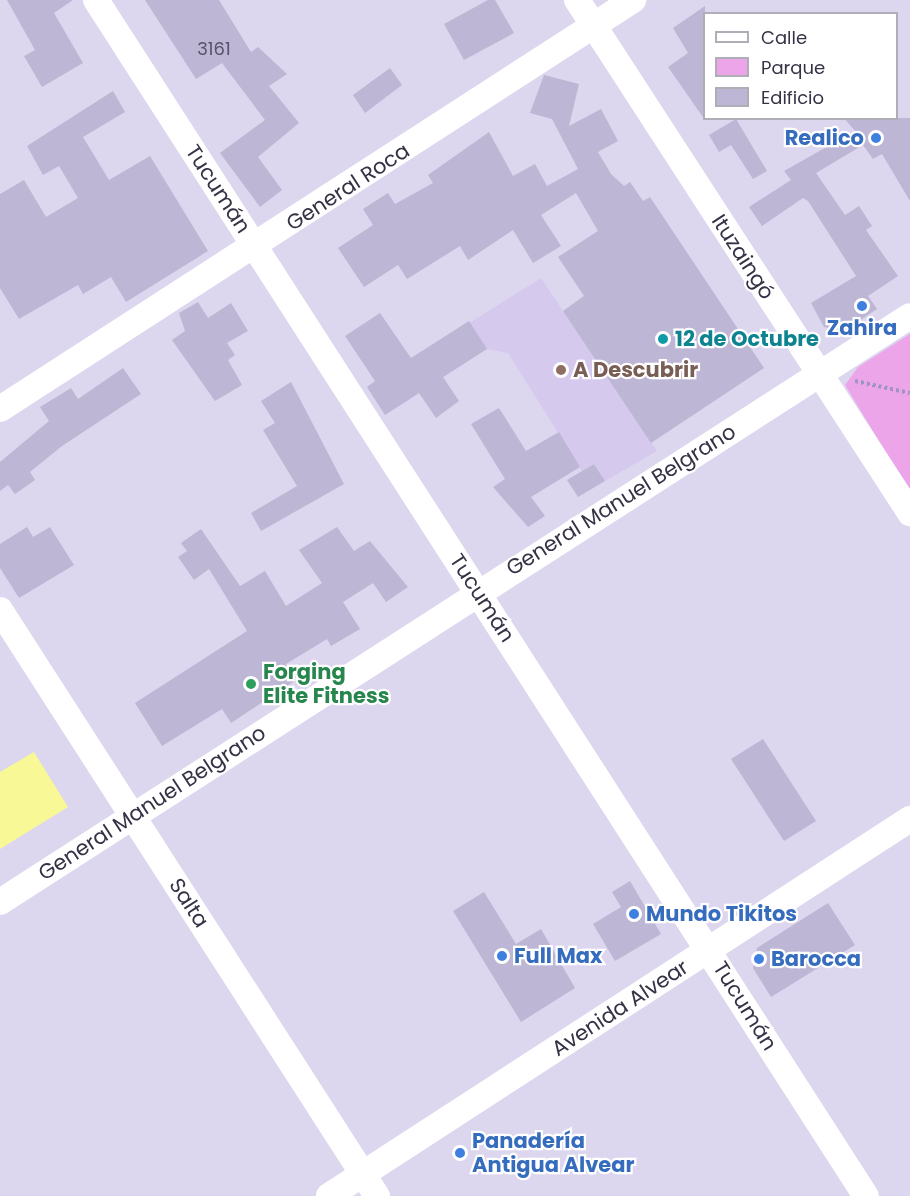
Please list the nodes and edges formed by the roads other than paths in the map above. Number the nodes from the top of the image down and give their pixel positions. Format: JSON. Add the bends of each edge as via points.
{"nodes":[{"id":1,"x":96,"y":0,"type":"edge"},
{"id":2,"x":577,"y":0,"type":"edge"},
{"id":3,"x":633,"y":0,"type":"edge"},
{"id":4,"x":593,"y":26,"type":"junction"},
{"id":5,"x":256,"y":248,"type":"junction"},
{"id":6,"x":910,"y":316,"type":"edge"},
{"id":7,"x":819,"y":374,"type":"junction"},
{"id":8,"x":0,"y":409,"type":"edge"},
{"id":9,"x":910,"y":513,"type":"edge"},
{"id":10,"x":478,"y":591,"type":"junction"},
{"id":11,"x":0,"y":610,"type":"edge"},
{"id":12,"x":133,"y":816,"type":"junction"},
{"id":13,"x":910,"y":819,"type":"edge"},
{"id":14,"x":0,"y":902,"type":"edge"},
{"id":15,"x":709,"y":950,"type":"junction"},
{"id":16,"x":363,"y":1174,"type":"junction"},
{"id":17,"x":329,"y":1196,"type":"edge"},
{"id":18,"x":376,"y":1196,"type":"edge"},
{"id":19,"x":866,"y":1196,"type":"edge"}],
"edges":[{"from":1,"to":5,"type":"street","name":"Tucumán"},
{"from":2,"to":4,"type":"street","name":"Ituzaingó"},
{"from":3,"to":4,"type":"street","name":"General Roca"},
{"from":4,"to":5,"type":"street","name":"General Roca"},
{"from":4,"to":7,"type":"street","name":"Ituzaingó"},
{"from":5,"to":8,"type":"street","name":"General Roca"},
{"from":5,"to":10,"type":"street","name":"Tucumán"},
{"from":6,"to":7,"type":"street","name":"General Manuel Belgrano"},
{"from":7,"to":9,"type":"street","name":"Ituzaingó"},
{"from":7,"to":10,"type":"street","name":"General Manuel Belgrano"},
{"from":10,"to":12,"type":"street","name":"General Manuel Belgrano"},
{"from":10,"to":15,"type":"street","name":"Tucumán"},
{"from":11,"to":12,"type":"street","name":"Salta"},
{"from":12,"to":14,"type":"street","name":"General Manuel Belgrano"},
{"from":12,"to":16,"type":"street","name":"Salta"},
{"from":13,"to":15,"type":"street","name":"Avenida Alvear"},
{"from":15,"to":16,"type":"street","name":"Avenida Alvear"},
{"from":15,"to":19,"type":"street","name":"Tucumán"},
{"from":16,"to":17,"type":"street","name":"Avenida Alvear"},
{"from":16,"to":18,"type":"street","name":"Salta"}]}
